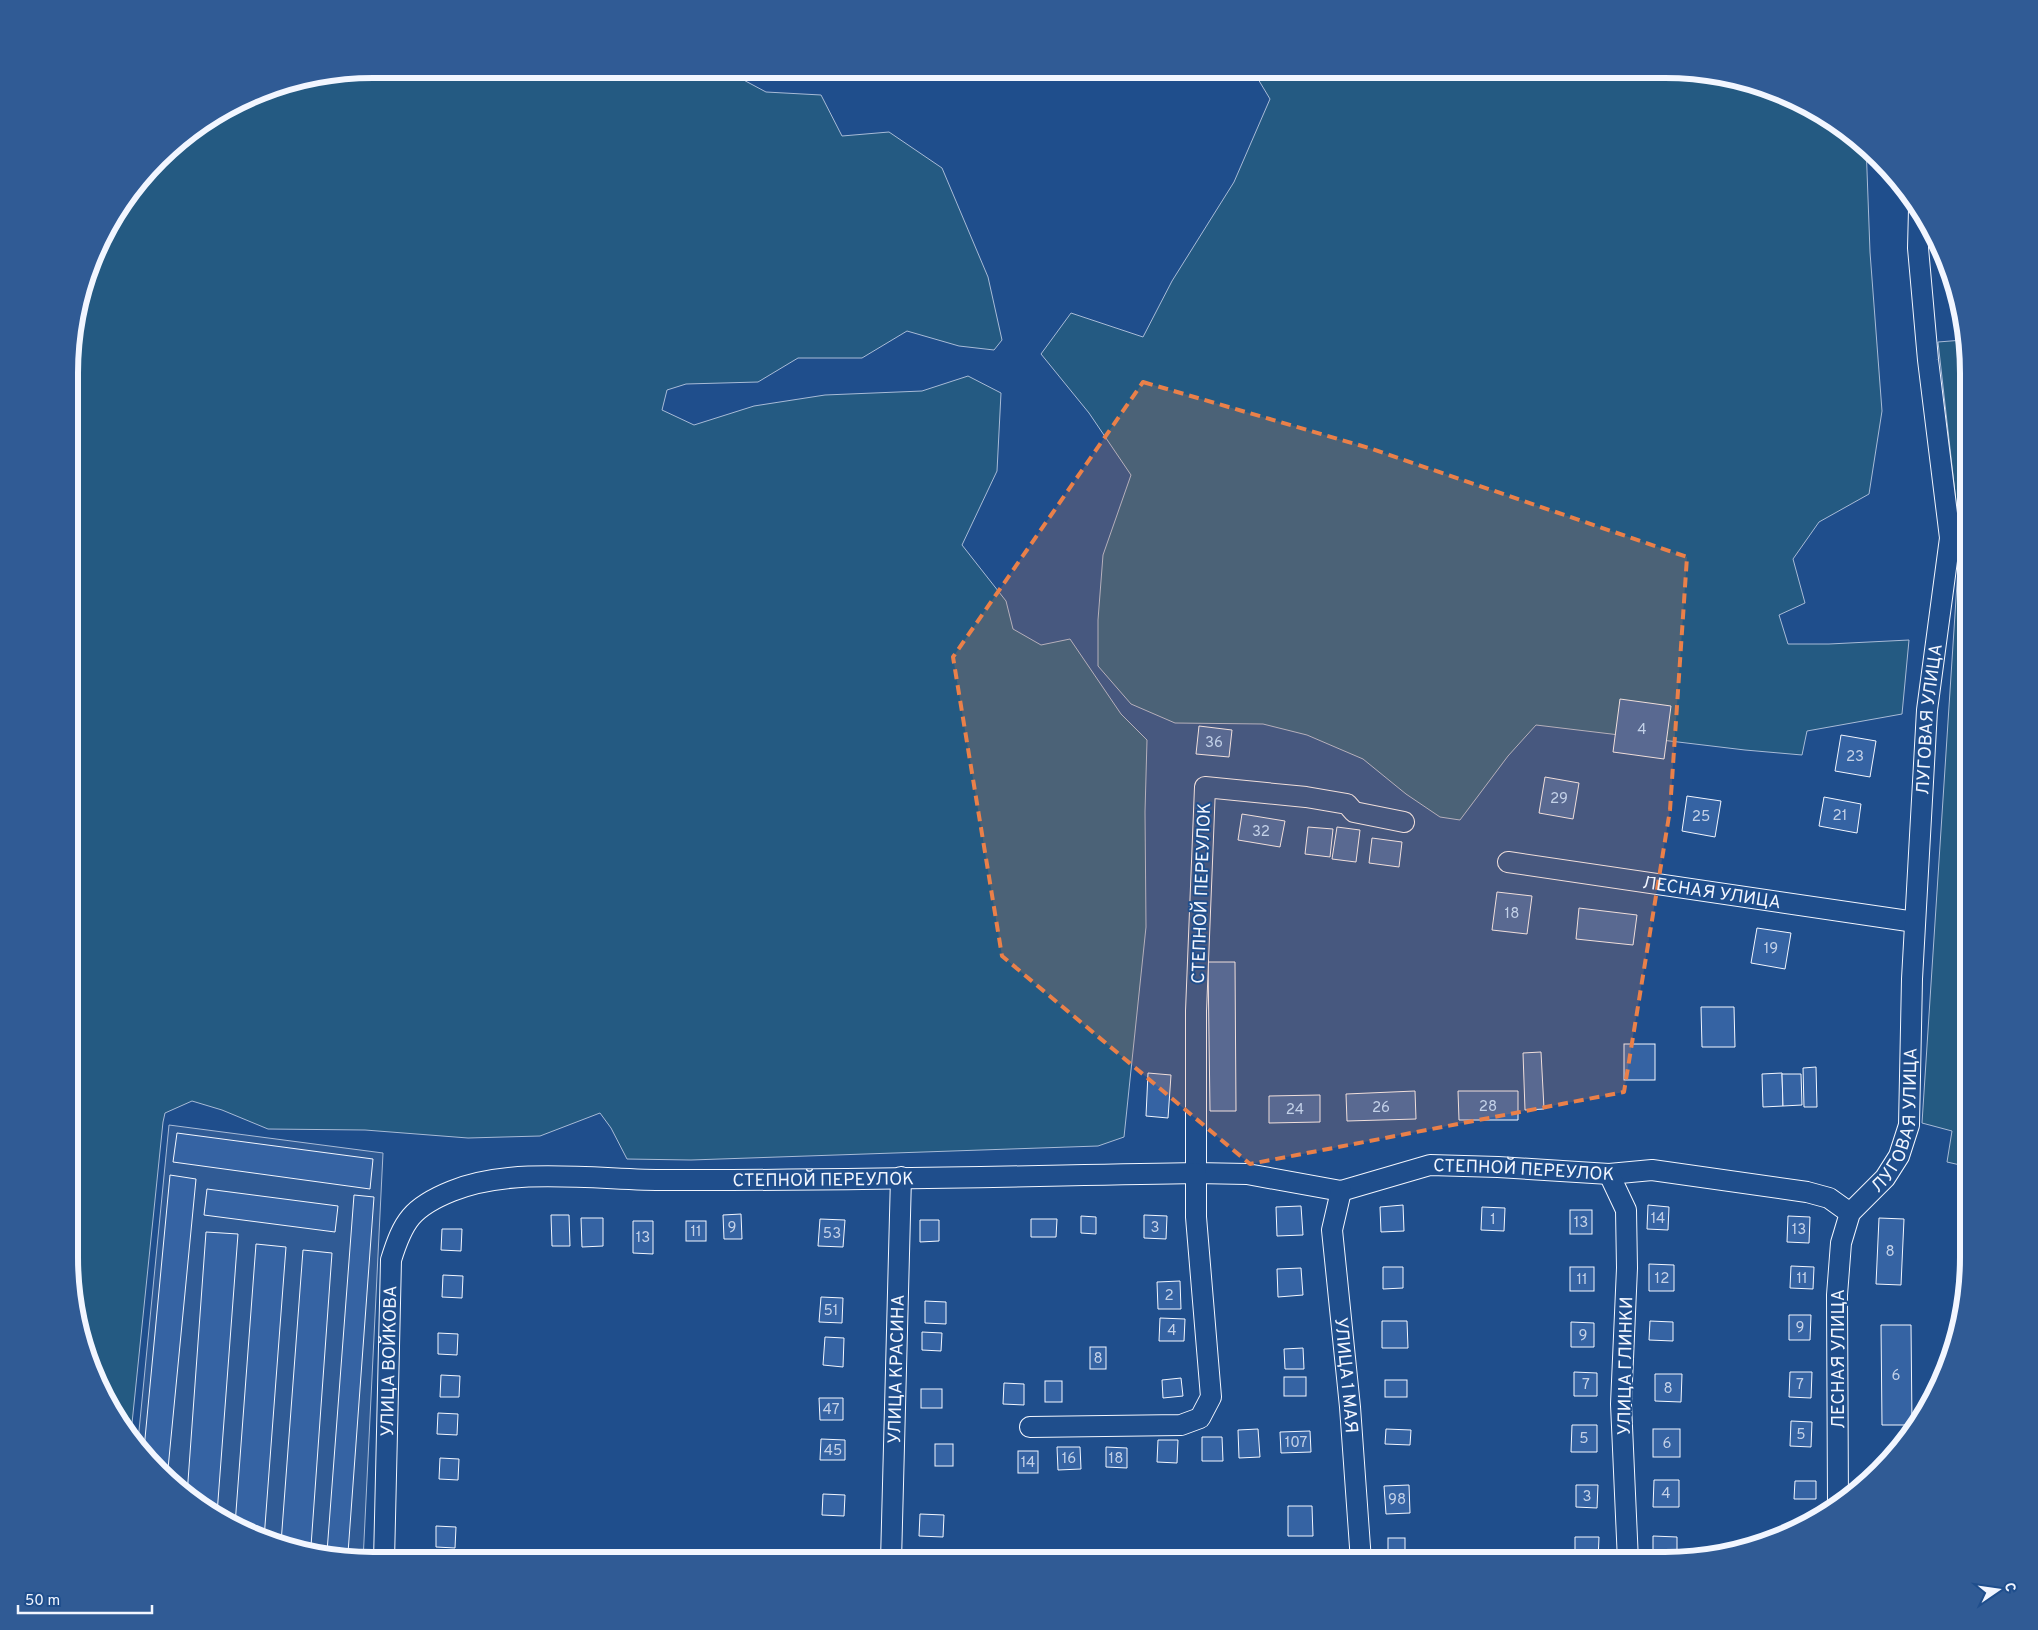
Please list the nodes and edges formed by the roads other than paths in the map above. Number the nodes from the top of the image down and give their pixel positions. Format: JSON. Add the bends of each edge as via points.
{"nodes":[{"id":1,"x":1919,"y":221,"type":"edge"},
{"id":2,"x":1404,"y":822,"type":"dead end"},
{"id":3,"x":1508,"y":862,"type":"dead end"},
{"id":4,"x":1915,"y":922,"type":"junction"},
{"id":5,"x":1196,"y":1173,"type":"junction"},
{"id":6,"x":1609,"y":1174,"type":"junction"},
{"id":7,"x":901,"y":1177,"type":"junction"},
{"id":8,"x":452,"y":1190,"type":"joint"},
{"id":9,"x":1341,"y":1191,"type":"junction"},
{"id":10,"x":1850,"y":1213,"type":"junction"},
{"id":11,"x":1030,"y":1427,"type":"dead end"},
{"id":12,"x":1838,"y":1497,"type":"edge"},
{"id":13,"x":384,"y":1552,"type":"edge"},
{"id":14,"x":891,"y":1552,"type":"edge"},
{"id":15,"x":1360,"y":1552,"type":"edge"},
{"id":16,"x":1628,"y":1552,"type":"edge"}],
"edges":[{"from":1,"to":4,"type":"street","name":"ЛУГОВАЯ УЛИЦА","via":[[1928,360],[1950,538],[1927,710]]},
{"from":2,"to":5,"type":"street","name":"СТЕПНОЙ ПЕРЕУЛОК","via":[[1354,812],[1347,804],[1331,801],[1205,787],[1196,1011]]},
{"from":3,"to":4,"type":"street","name":"ЛЕСНАЯ УЛИЦА"},
{"from":4,"to":10,"type":"street","name":"ЛУГОВАЯ УЛИЦА","via":[[1909,1125],[1899,1156],[1885,1178]]},
{"from":5,"to":7,"type":"street","name":"СТЕПНОЙ ПЕРЕУЛОК"},
{"from":5,"to":9,"type":"street","name":"СТЕПНОЙ ПЕРЕУЛОК","via":[[1247,1174]]},
{"from":5,"to":11,"type":"street","name":"СТЕПНОЙ ПЕРЕУЛОК","via":[[1197,1234],[1211,1397],[1200,1418],[1181,1426]]},
{"from":6,"to":9,"type":"street","name":"СТЕПНОЙ ПЕРЕУЛОК","via":[[1430,1164]]},
{"from":6,"to":10,"type":"street","name":"СТЕПНОЙ ПЕРЕУЛОК","via":[[1652,1170],[1806,1192],[1829,1198]]},
{"from":6,"to":16,"type":"street","name":"УЛИЦА ГЛИНКИ","via":[[1626,1210],[1621,1404]]},
{"from":7,"to":8,"type":"street","name":"СТЕПНОЙ ПЕРЕУЛОК","via":[[665,1180],[508,1177]]},
{"from":7,"to":14,"type":"street","name":"УЛИЦА КРАСИНА"},
{"from":8,"to":13,"type":"street","name":"УЛИЦА ВОЙКОВА","via":[[411,1215],[399,1234],[391,1260]]},
{"from":9,"to":15,"type":"street","name":"УЛИЦА 1 МАЯ","via":[[1332,1230]]},
{"from":10,"to":12,"type":"street","name":"ЛЕСНАЯ УЛИЦА","via":[[1841,1243],[1837,1295]]}]}
